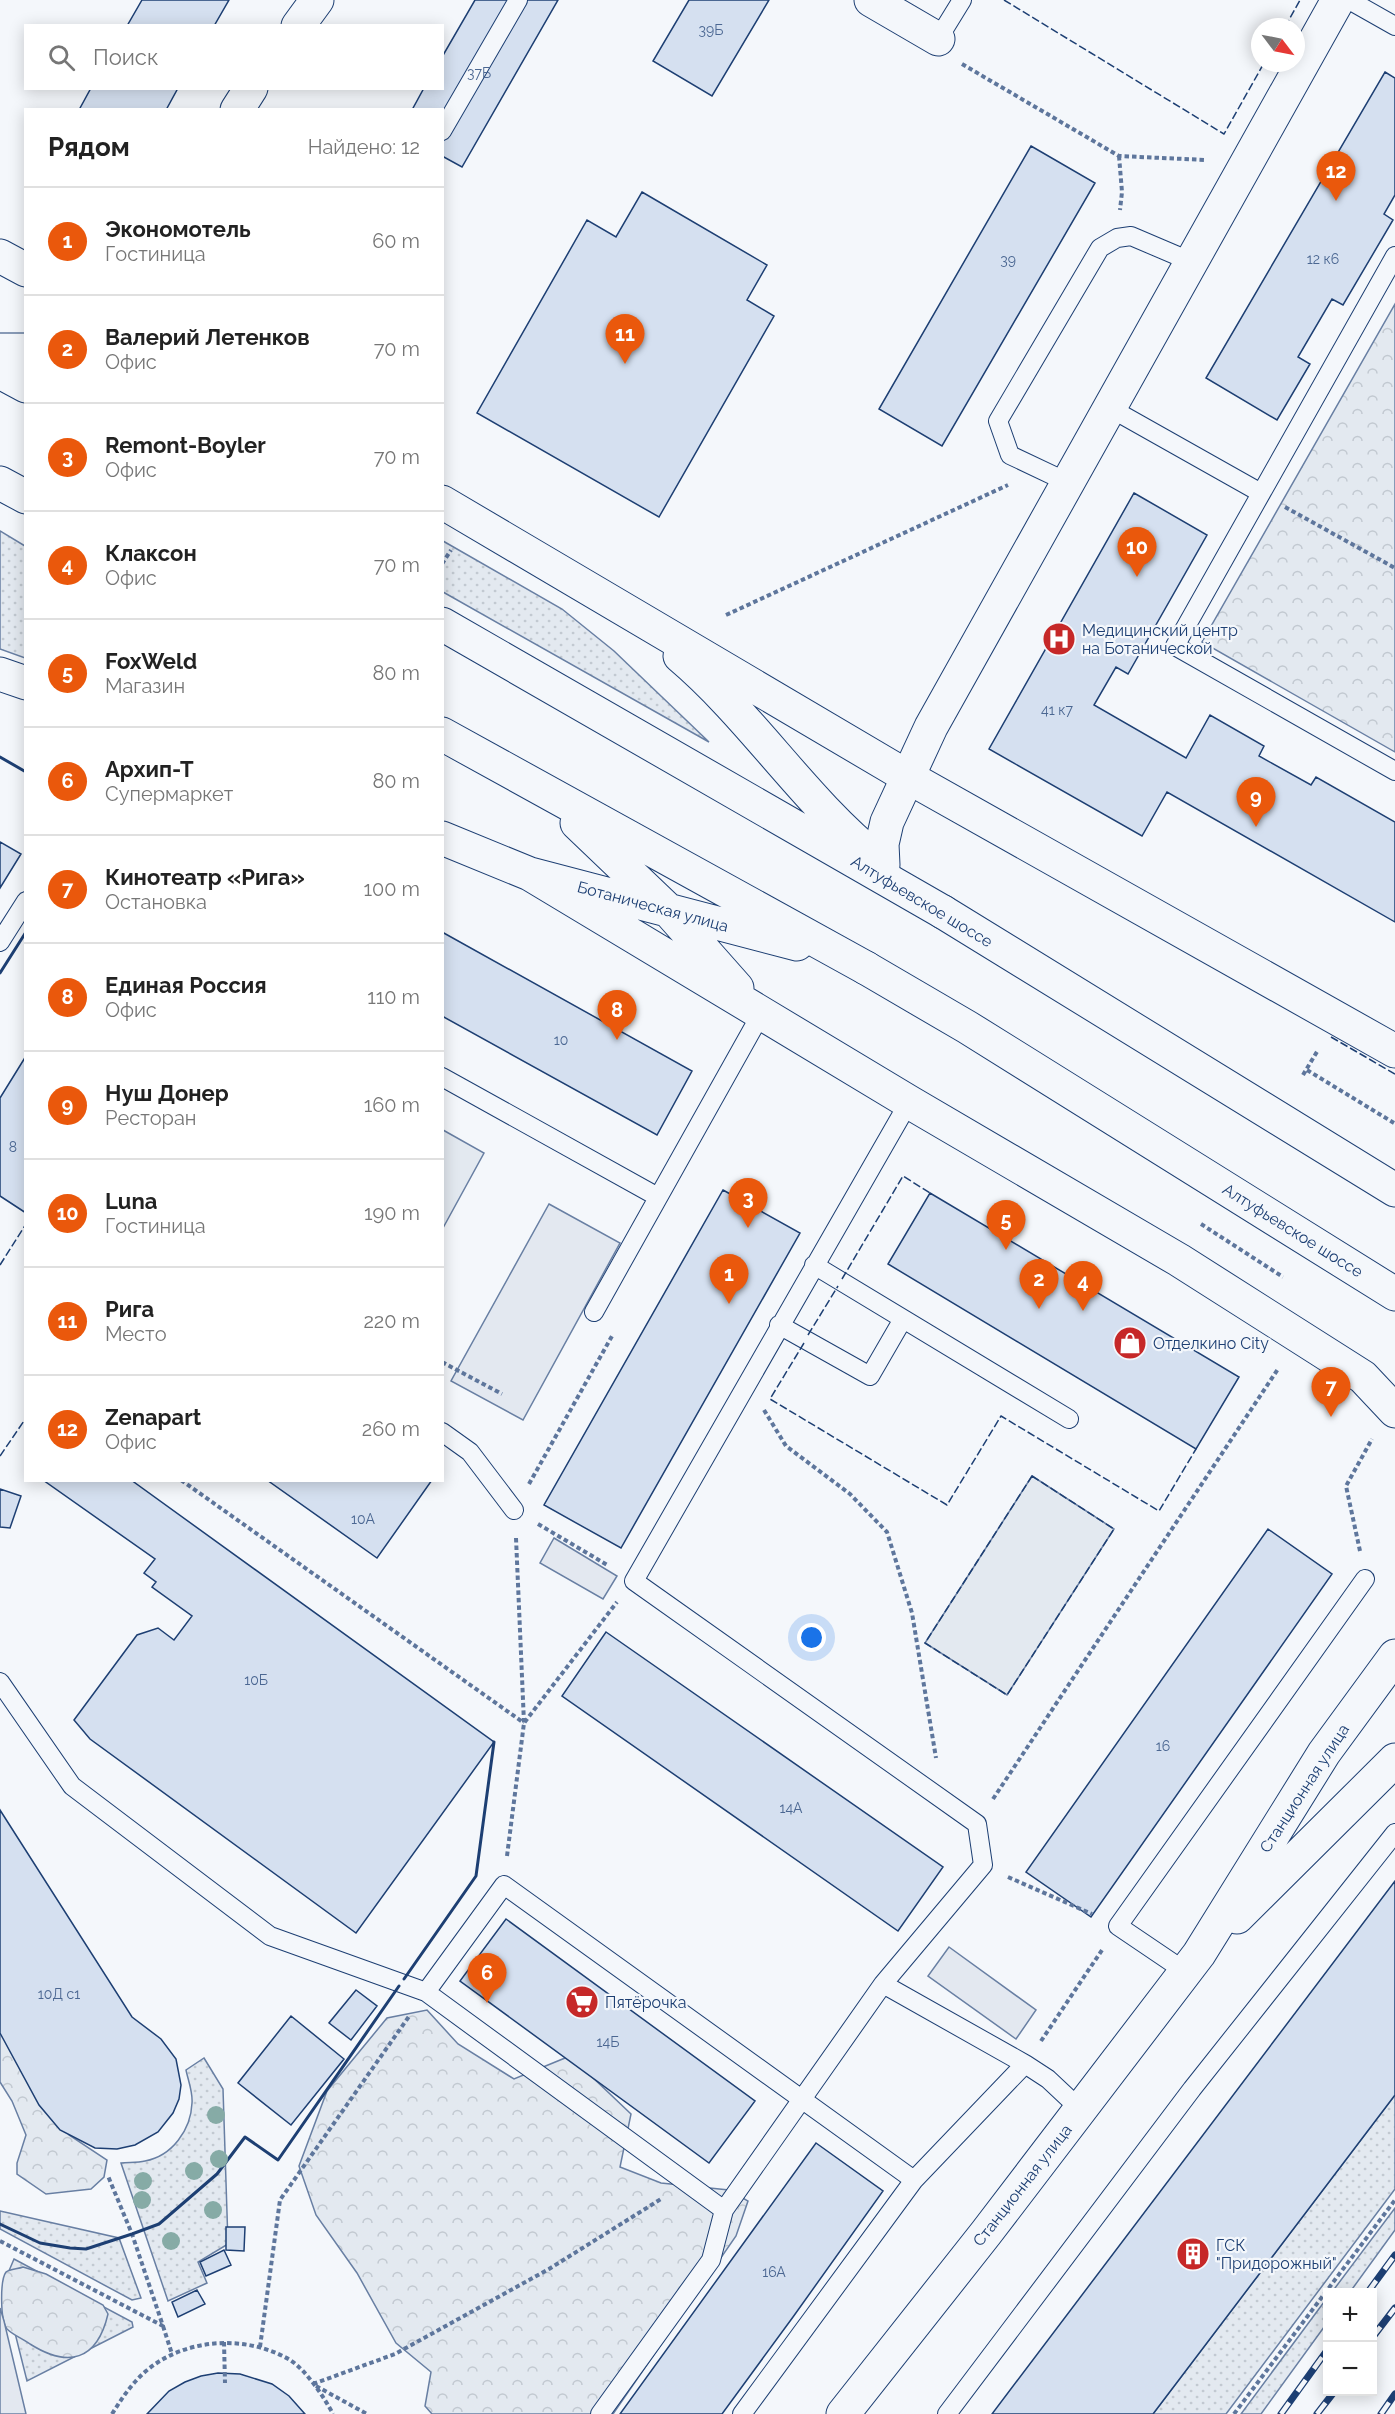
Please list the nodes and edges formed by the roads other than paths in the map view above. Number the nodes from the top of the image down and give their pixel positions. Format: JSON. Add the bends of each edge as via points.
{"nodes":[{"id":1,"x":317,"y":0,"type":"edge"},
{"id":2,"x":518,"y":0,"type":"edge"},
{"id":3,"x":871,"y":0,"type":"edge"},
{"id":4,"x":962,"y":0,"type":"edge"},
{"id":5,"x":1338,"y":0,"type":"edge"},
{"id":6,"x":1349,"y":0,"type":"edge"},
{"id":7,"x":299,"y":24,"type":"edge"},
{"id":8,"x":1395,"y":26,"type":"edge"},
{"id":9,"x":938,"y":39,"type":"joint"},
{"id":10,"x":250,"y":90,"type":"edge"},
{"id":11,"x":238,"y":108,"type":"edge"},
{"id":12,"x":444,"y":128,"type":"edge"},
{"id":13,"x":0,"y":256,"type":"edge"},
{"id":14,"x":1395,"y":256,"type":"edge"},
{"id":15,"x":1192,"y":262,"type":"junction"},
{"id":16,"x":24,"y":269,"type":"edge"},
{"id":17,"x":0,"y":350,"type":"edge"},
{"id":18,"x":24,"y":350,"type":"edge"},
{"id":19,"x":0,"y":372,"type":"edge"},
{"id":20,"x":24,"y":385,"type":"edge"},
{"id":21,"x":1110,"y":408,"type":"junction"},
{"id":22,"x":1055,"y":476,"type":"junction"},
{"id":23,"x":0,"y":483,"type":"edge"},
{"id":24,"x":1261,"y":493,"type":"junction"},
{"id":25,"x":24,"y":496,"type":"edge"},
{"id":26,"x":444,"y":503,"type":"edge"},
{"id":27,"x":619,"y":604,"type":"junction"},
{"id":28,"x":444,"y":625,"type":"edge"},
{"id":29,"x":0,"y":675,"type":"edge"},
{"id":30,"x":24,"y":682,"type":"edge"},
{"id":31,"x":444,"y":735,"type":"edge"},
{"id":32,"x":1395,"y":771,"type":"edge"},
{"id":33,"x":908,"y":777,"type":"junction"},
{"id":34,"x":525,"y":781,"type":"junction"},
{"id":35,"x":444,"y":839,"type":"edge"},
{"id":36,"x":883,"y":865,"type":"junction"},
{"id":37,"x":530,"y":874,"type":"junction"},
{"id":38,"x":24,"y":904,"type":"edge"},
{"id":39,"x":668,"y":910,"type":"junction"},
{"id":40,"x":942,"y":912,"type":"junction"},
{"id":41,"x":0,"y":942,"type":"edge"},
{"id":42,"x":866,"y":968,"type":"junction"},
{"id":43,"x":761,"y":1014,"type":"junction"},
{"id":44,"x":1395,"y":1052,"type":"edge"},
{"id":45,"x":444,"y":1078,"type":"edge"},
{"id":46,"x":909,"y":1102,"type":"junction"},
{"id":47,"x":1395,"y":1190,"type":"edge"},
{"id":48,"x":658,"y":1197,"type":"junction"},
{"id":49,"x":813,"y":1265,"type":"junction"},
{"id":50,"x":1395,"y":1294,"type":"edge"},
{"id":51,"x":594,"y":1312,"type":"road end"},
{"id":52,"x":903,"y":1319,"type":"junction"},
{"id":53,"x":779,"y":1325,"type":"junction"},
{"id":54,"x":1395,"y":1411,"type":"edge"},
{"id":55,"x":1069,"y":1419,"type":"dead end"},
{"id":56,"x":444,"y":1433,"type":"edge"},
{"id":57,"x":514,"y":1510,"type":"road end"},
{"id":58,"x":1365,"y":1579,"type":"road end"},
{"id":59,"x":1395,"y":1656,"type":"edge"},
{"id":60,"x":0,"y":1682,"type":"edge"},
{"id":61,"x":1395,"y":1760,"type":"edge"},
{"id":62,"x":1395,"y":1833,"type":"edge"},
{"id":63,"x":1192,"y":1963,"type":"junction"},
{"id":64,"x":883,"y":1984,"type":"junction"},
{"id":65,"x":426,"y":1992,"type":"junction"},
{"id":66,"x":1025,"y":2064,"type":"junction"},
{"id":67,"x":802,"y":2101,"type":"junction"},
{"id":68,"x":1081,"y":2110,"type":"junction"},
{"id":69,"x":914,"y":2180,"type":"junction"},
{"id":70,"x":724,"y":2210,"type":"junction"},
{"id":71,"x":600,"y":2414,"type":"edge"},
{"id":72,"x":742,"y":2414,"type":"edge"},
{"id":73,"x":843,"y":2414,"type":"edge"},
{"id":74,"x":947,"y":2414,"type":"edge"}],
"edges":[{"from":1,"to":7,"type":"main road"},
{"from":2,"to":12,"type":"lane"},
{"from":3,"to":9,"type":"main road"},
{"from":4,"to":9,"type":"lane"},
{"from":5,"to":15,"type":"main road"},
{"from":6,"to":8,"type":"lane"},
{"from":10,"to":11,"type":"main road"},
{"from":13,"to":16,"type":"main road"},
{"from":14,"to":24,"type":"lane"},
{"from":15,"to":21,"type":"main road"},
{"from":15,"to":22,"type":"lane","via":[[1131,236],[1100,248],[998,421],[1010,454]]},
{"from":17,"to":18,"type":"main road"},
{"from":19,"to":20,"type":"main road"},
{"from":21,"to":22,"type":"main road"},
{"from":21,"to":24,"type":"lane"},
{"from":22,"to":33,"type":"main road"},
{"from":23,"to":25,"type":"main road"},
{"from":24,"to":32,"type":"lane","via":[[1175,646]]},
{"from":26,"to":27,"type":"main road"},
{"from":27,"to":33,"type":"main road"},
{"from":27,"to":36,"type":"main road","via":[[738,712],[820,804]]},
{"from":28,"to":40,"type":"main road","name":"Алтуфьевское шоссе"},
{"from":29,"to":30,"type":"main road"},
{"from":31,"to":34,"type":"main road","name":"Алтуфьевское шоссе"},
{"from":33,"to":36,"type":"main road","via":[[887,822]]},
{"from":33,"to":44,"type":"main road"},
{"from":34,"to":39,"type":"main road","via":[[578,824]]},
{"from":34,"to":42,"type":"main road","name":"Алтуфьевское шоссе"},
{"from":35,"to":37,"type":"main road","name":"Ботаническая улица"},
{"from":36,"to":40,"type":"main road"},
{"from":37,"to":39,"type":"main road","name":"Ботаническая улица"},
{"from":37,"to":43,"type":"main road"},
{"from":38,"to":41,"type":"lane"},
{"from":39,"to":42,"type":"main road","name":"Ботаническая улица","via":[[793,943]]},
{"from":39,"to":43,"type":"main road"},
{"from":40,"to":47,"type":"main road","name":"Алтуфьевское шоссе"},
{"from":42,"to":50,"type":"main road","name":"Алтуфьевское шоссе"},
{"from":43,"to":46,"type":"main road"},
{"from":43,"to":48,"type":"lane"},
{"from":45,"to":48,"type":"lane"},
{"from":46,"to":49,"type":"lane"},
{"from":46,"to":54,"type":"main road","via":[[1179,1260],[1318,1347],[1363,1377]]},
{"from":48,"to":51,"type":"lane"},
{"from":49,"to":52,"type":"lane"},
{"from":49,"to":53,"type":"lane"},
{"from":52,"to":53,"type":"lane","via":[[870,1376]]},
{"from":52,"to":55,"type":"lane"},
{"from":53,"to":64,"type":"lane","via":[[634,1581],[977,1824],[983,1865]]},
{"from":56,"to":57,"type":"lane","via":[[470,1452]]},
{"from":58,"to":63,"type":"lane","via":[[1118,1926]]},
{"from":59,"to":63,"type":"main road","name":"Станционная улица","via":[[1323,1752]]},
{"from":60,"to":65,"type":"lane","via":[[72,1786],[270,1936]]},
{"from":61,"to":63,"type":"main road","name":"Станционная улица"},
{"from":62,"to":74,"type":"lane","via":[[1192,2089]]},
{"from":63,"to":68,"type":"main road","name":"Станционная улица"},
{"from":64,"to":66,"type":"lane"},
{"from":64,"to":67,"type":"lane"},
{"from":65,"to":67,"type":"lane","via":[[504,1885]]},
{"from":65,"to":70,"type":"lane"},
{"from":66,"to":68,"type":"lane","via":[[1048,2079]]},
{"from":66,"to":69,"type":"lane"},
{"from":67,"to":69,"type":"lane"},
{"from":67,"to":70,"type":"lane"},
{"from":68,"to":73,"type":"main road","name":"Станционная улица"},
{"from":69,"to":72,"type":"lane"},
{"from":70,"to":71,"type":"lane","via":[[711,2260]]}]}
